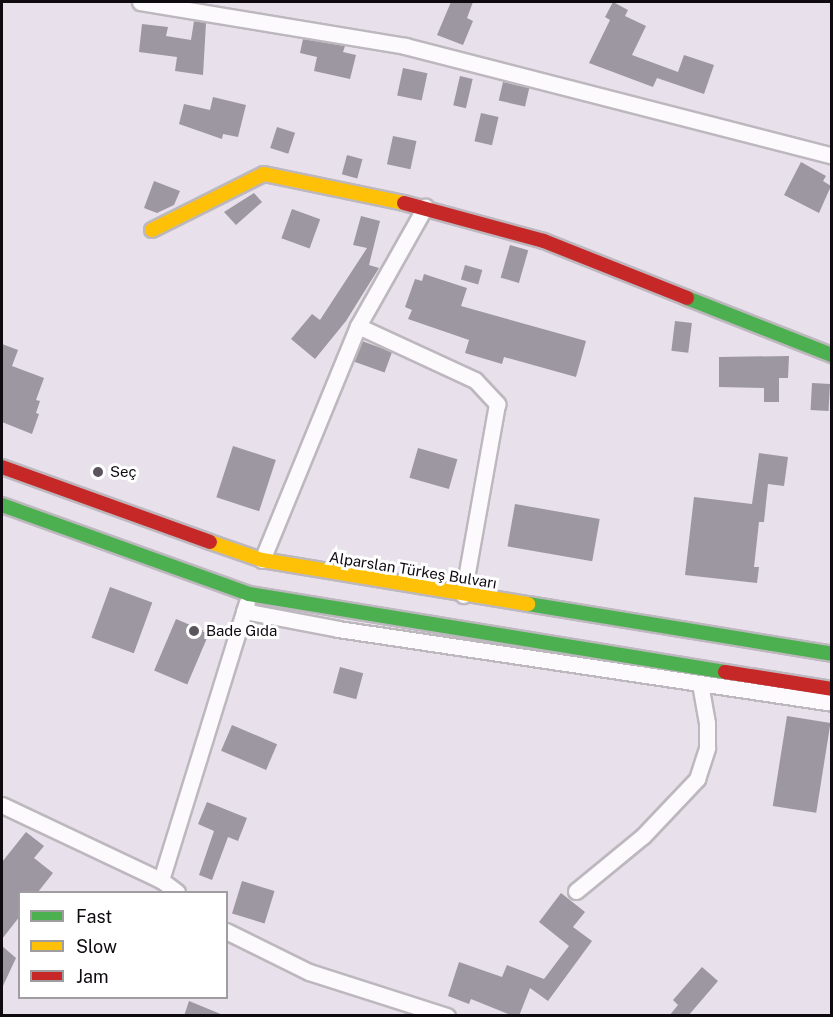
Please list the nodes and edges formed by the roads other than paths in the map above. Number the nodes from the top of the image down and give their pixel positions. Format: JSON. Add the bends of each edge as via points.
{"nodes":[{"id":1,"x":140,"y":2,"type":"edge"},
{"id":2,"x":831,"y":156,"type":"edge"},
{"id":3,"x":425,"y":207,"type":"junction"},
{"id":4,"x":152,"y":230,"type":"dead end"},
{"id":5,"x":358,"y":326,"type":"junction"},
{"id":6,"x":831,"y":356,"type":"edge"},
{"id":7,"x":2,"y":467,"type":"edge"},
{"id":8,"x":2,"y":505,"type":"edge"},
{"id":9,"x":262,"y":560,"type":"junction"},
{"id":10,"x":249,"y":594,"type":"junction"},
{"id":11,"x":463,"y":595,"type":"junction"},
{"id":12,"x":244,"y":611,"type":"junction"},
{"id":13,"x":831,"y":654,"type":"edge"},
{"id":14,"x":700,"y":684,"type":"junction"},
{"id":15,"x":831,"y":689,"type":"edge"},
{"id":16,"x":831,"y":704,"type":"edge"},
{"id":17,"x":2,"y":805,"type":"edge"},
{"id":18,"x":161,"y":880,"type":"junction"},
{"id":19,"x":176,"y":891,"type":"edge"},
{"id":20,"x":576,"y":891,"type":"dead end"},
{"id":21,"x":228,"y":932,"type":"edge"},
{"id":22,"x":447,"y":1016,"type":"edge"}],
"edges":[{"from":1,"to":2,"type":"street","via":[[405,46]]},
{"from":3,"to":4,"type":"main road","via":[[264,174]]},
{"from":3,"to":5,"type":"street"},
{"from":3,"to":6,"type":"main road","via":[[544,241]]},
{"from":5,"to":9,"type":"street"},
{"from":5,"to":11,"type":"street","via":[[475,380],[497,404]]},
{"from":7,"to":9,"type":"main road","name":"Alparslan Türkeş Bulvarı"},
{"from":8,"to":10,"type":"main road"},
{"from":9,"to":11,"type":"main road","name":"Alparslan Türkeş Bulvarı"},
{"from":10,"to":12,"type":"street"},
{"from":10,"to":15,"type":"main road"},
{"from":11,"to":13,"type":"main road","name":"Alparslan Türkeş Bulvarı"},
{"from":12,"to":14,"type":"street"},
{"from":12,"to":18,"type":"street"},
{"from":14,"to":16,"type":"street"},
{"from":14,"to":20,"type":"street","via":[[707,748],[697,779],[643,836]]},
{"from":17,"to":18,"type":"street"},
{"from":18,"to":19,"type":"street"},
{"from":21,"to":22,"type":"street","via":[[309,972]]}]}
